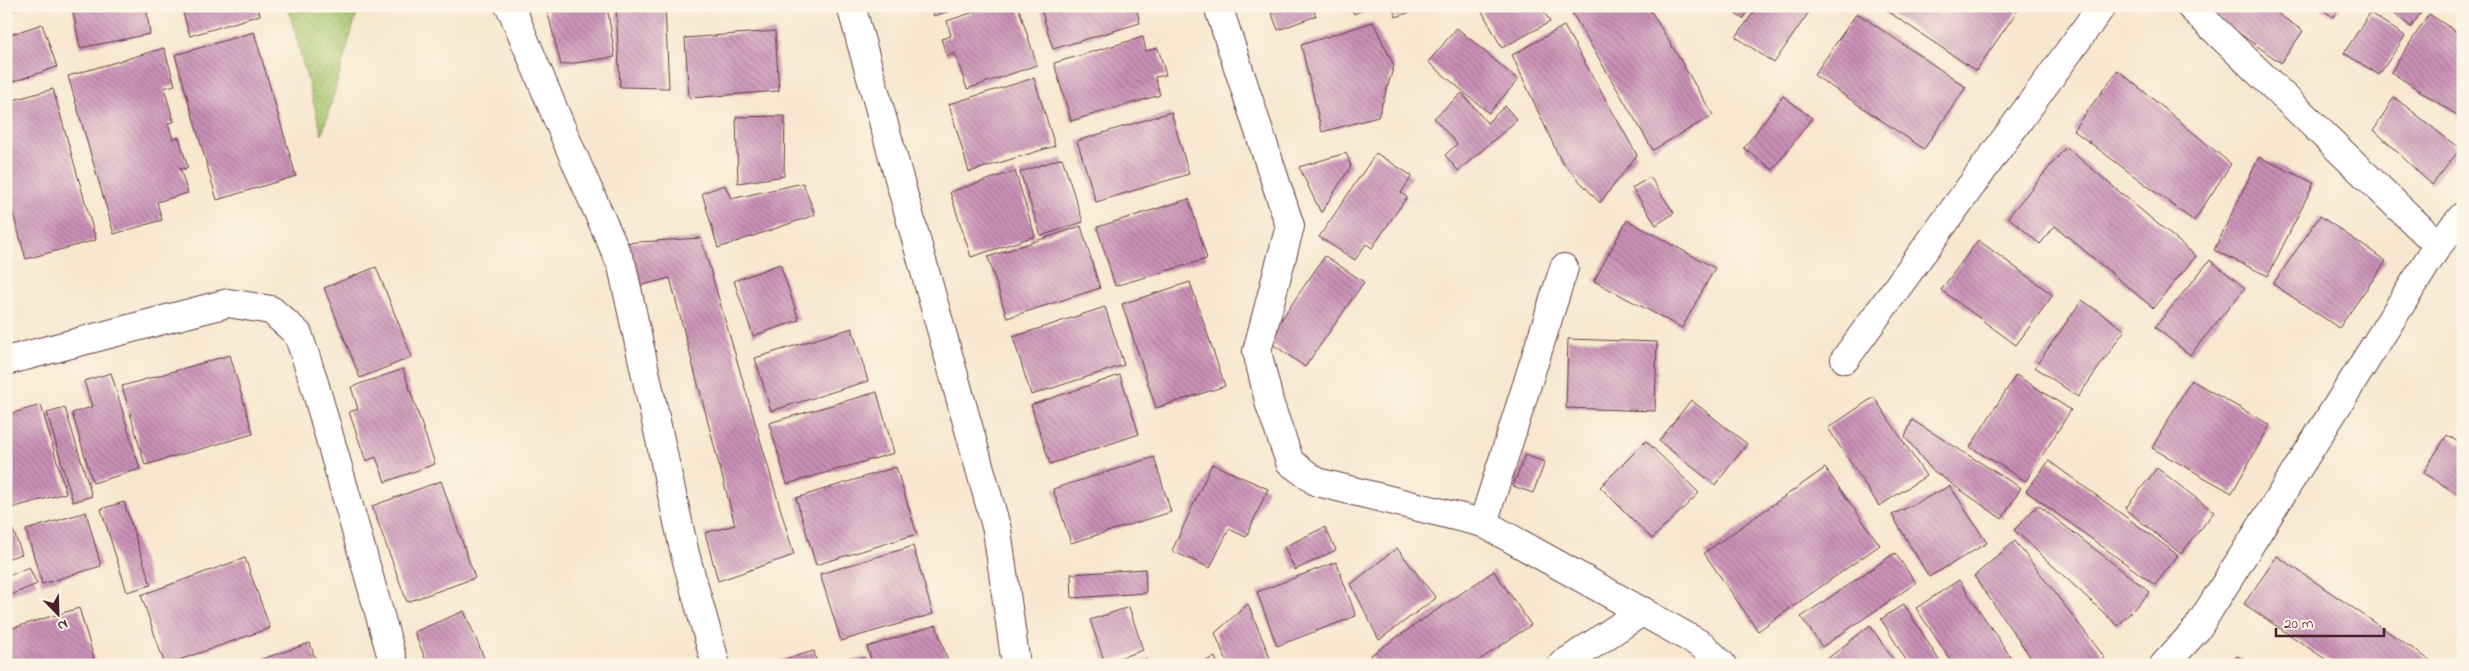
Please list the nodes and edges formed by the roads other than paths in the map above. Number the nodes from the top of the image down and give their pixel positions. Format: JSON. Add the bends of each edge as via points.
{"nodes":[{"id":1,"x":508,"y":6,"type":"edge"},
{"id":2,"x":851,"y":6,"type":"edge"},
{"id":3,"x":1218,"y":6,"type":"edge"},
{"id":4,"x":2102,"y":6,"type":"edge"},
{"id":5,"x":2190,"y":6,"type":"edge"},
{"id":6,"x":2463,"y":216,"type":"edge"},
{"id":7,"x":2438,"y":245,"type":"junction"},
{"id":8,"x":1564,"y":268,"type":"dead end"},
{"id":9,"x":1845,"y":359,"type":"dead end"},
{"id":10,"x":6,"y":361,"type":"edge"},
{"id":11,"x":1483,"y":523,"type":"junction"},
{"id":12,"x":1643,"y":611,"type":"junction"},
{"id":13,"x":394,"y":665,"type":"edge"},
{"id":14,"x":716,"y":665,"type":"edge"},
{"id":15,"x":1016,"y":665,"type":"edge"},
{"id":16,"x":1562,"y":665,"type":"edge"},
{"id":17,"x":1722,"y":665,"type":"edge"},
{"id":18,"x":2164,"y":665,"type":"edge"}],
"edges":[{"from":1,"to":14,"type":"street","via":[[622,266],[685,554]]},
{"from":2,"to":15,"type":"street","via":[[997,530]]},
{"from":3,"to":11,"type":"street","via":[[1290,226],[1257,352],[1270,405],[1290,462],[1316,482]]},
{"from":4,"to":9,"type":"street"},
{"from":5,"to":7,"type":"street"},
{"from":6,"to":7,"type":"street"},
{"from":7,"to":18,"type":"street","via":[[2197,629]]},
{"from":8,"to":11,"type":"street"},
{"from":10,"to":13,"type":"street","via":[[228,303],[271,310],[298,334]]},
{"from":11,"to":12,"type":"street"},
{"from":12,"to":16,"type":"street"},
{"from":12,"to":17,"type":"street","via":[[1702,645]]}]}
